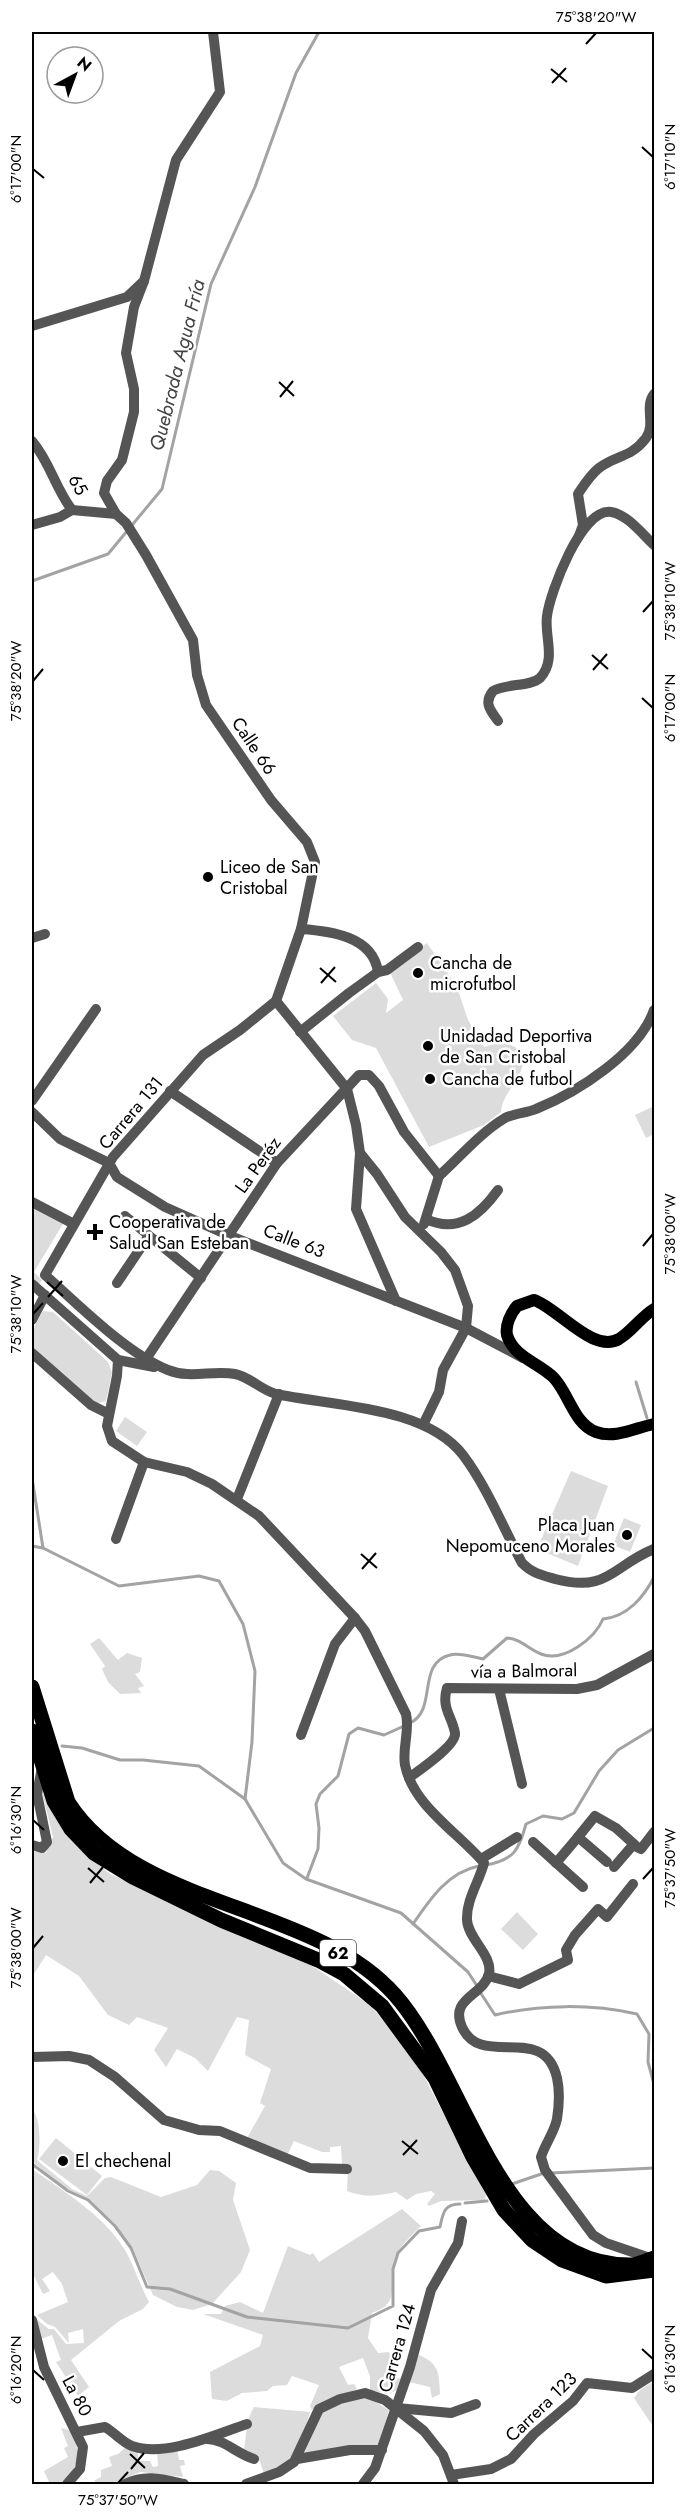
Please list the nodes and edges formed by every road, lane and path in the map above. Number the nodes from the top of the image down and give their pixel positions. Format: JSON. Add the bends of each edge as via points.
{"nodes":[{"id":1,"x":213,"y":32,"type":"edge"},
{"id":2,"x":144,"y":281,"type":"junction"},
{"id":3,"x":32,"y":326,"type":"edge"},
{"id":4,"x":654,"y":394,"type":"edge"},
{"id":5,"x":32,"y":441,"type":"edge"},
{"id":6,"x":35,"y":449,"type":"edge"},
{"id":7,"x":72,"y":510,"type":"junction"},
{"id":8,"x":116,"y":514,"type":"junction"},
{"id":9,"x":32,"y":525,"type":"edge"},
{"id":10,"x":577,"y":542,"type":"junction"},
{"id":11,"x":654,"y":545,"type":"edge"},
{"id":12,"x":498,"y":721,"type":"dead end"},
{"id":13,"x":301,"y":929,"type":"junction"},
{"id":14,"x":45,"y":934,"type":"dead end"},
{"id":15,"x":32,"y":938,"type":"edge"},
{"id":16,"x":418,"y":947,"type":"dead end"},
{"id":17,"x":378,"y":972,"type":"junction"},
{"id":18,"x":276,"y":1001,"type":"junction"},
{"id":19,"x":96,"y":1009,"type":"dead end"},
{"id":20,"x":654,"y":1010,"type":"edge"},
{"id":21,"x":300,"y":1032,"type":"junction"},
{"id":22,"x":347,"y":1089,"type":"junction"},
{"id":23,"x":170,"y":1091,"type":"junction"},
{"id":24,"x":32,"y":1101,"type":"edge"},
{"id":25,"x":32,"y":1113,"type":"edge"},
{"id":26,"x":360,"y":1153,"type":"junction"},
{"id":27,"x":109,"y":1163,"type":"junction"},
{"id":28,"x":277,"y":1163,"type":"junction"},
{"id":29,"x":439,"y":1176,"type":"junction"},
{"id":30,"x":498,"y":1190,"type":"dead end"},
{"id":31,"x":32,"y":1202,"type":"edge"},
{"id":32,"x":125,"y":1216,"type":"dead end"},
{"id":33,"x":426,"y":1219,"type":"junction"},
{"id":34,"x":74,"y":1224,"type":"junction"},
{"id":35,"x":419,"y":1232,"type":"junction"},
{"id":36,"x":230,"y":1236,"type":"junction"},
{"id":37,"x":148,"y":1237,"type":"junction"},
{"id":38,"x":201,"y":1278,"type":"junction"},
{"id":39,"x":117,"y":1283,"type":"dead end"},
{"id":40,"x":32,"y":1284,"type":"edge"},
{"id":41,"x":45,"y":1295,"type":"junction"},
{"id":42,"x":396,"y":1301,"type":"junction"},
{"id":43,"x":654,"y":1309,"type":"edge"},
{"id":44,"x":32,"y":1320,"type":"edge"},
{"id":45,"x":96,"y":1320,"type":"junction"},
{"id":46,"x":466,"y":1328,"type":"junction"},
{"id":47,"x":86,"y":1333,"type":"junction"},
{"id":48,"x":32,"y":1353,"type":"edge"},
{"id":49,"x":524,"y":1358,"type":"junction"},
{"id":50,"x":146,"y":1359,"type":"junction"},
{"id":51,"x":118,"y":1360,"type":"junction"},
{"id":52,"x":169,"y":1371,"type":"junction"},
{"id":53,"x":279,"y":1394,"type":"junction"},
{"id":54,"x":109,"y":1414,"type":"junction"},
{"id":55,"x":654,"y":1424,"type":"edge"},
{"id":56,"x":423,"y":1425,"type":"junction"},
{"id":57,"x":144,"y":1462,"type":"junction"},
{"id":58,"x":237,"y":1499,"type":"junction"},
{"id":59,"x":116,"y":1539,"type":"dead end"},
{"id":60,"x":654,"y":1549,"type":"edge"},
{"id":61,"x":355,"y":1618,"type":"junction"},
{"id":62,"x":654,"y":1654,"type":"edge"},
{"id":63,"x":32,"y":1687,"type":"edge"},
{"id":64,"x":500,"y":1689,"type":"junction"},
{"id":65,"x":32,"y":1731,"type":"edge"},
{"id":66,"x":301,"y":1735,"type":"dead end"},
{"id":67,"x":42,"y":1767,"type":"junction"},
{"id":68,"x":409,"y":1778,"type":"junction"},
{"id":69,"x":522,"y":1784,"type":"dead end"},
{"id":70,"x":654,"y":1832,"type":"edge"},
{"id":71,"x":517,"y":1837,"type":"dead end"},
{"id":72,"x":578,"y":1837,"type":"junction"},
{"id":73,"x":533,"y":1842,"type":"dead end"},
{"id":74,"x":32,"y":1845,"type":"edge"},
{"id":75,"x":634,"y":1845,"type":"junction"},
{"id":76,"x":480,"y":1859,"type":"junction"},
{"id":77,"x":556,"y":1863,"type":"junction"},
{"id":78,"x":633,"y":1884,"type":"dead end"},
{"id":79,"x":583,"y":1887,"type":"dead end"},
{"id":80,"x":488,"y":1976,"type":"junction"},
{"id":81,"x":32,"y":2057,"type":"edge"},
{"id":82,"x":347,"y":2169,"type":"dead end"},
{"id":83,"x":462,"y":2221,"type":"dead end"},
{"id":84,"x":654,"y":2265,"type":"edge"},
{"id":85,"x":32,"y":2320,"type":"edge"},
{"id":86,"x":654,"y":2374,"type":"edge"},
{"id":87,"x":476,"y":2404,"type":"dead end"},
{"id":88,"x":397,"y":2408,"type":"junction"},
{"id":89,"x":248,"y":2424,"type":"dead end"},
{"id":90,"x":77,"y":2432,"type":"junction"},
{"id":91,"x":207,"y":2439,"type":"junction"},
{"id":92,"x":382,"y":2450,"type":"junction"},
{"id":93,"x":254,"y":2459,"type":"dead end"},
{"id":94,"x":297,"y":2459,"type":"junction"},
{"id":95,"x":452,"y":2480,"type":"edge"},
{"id":96,"x":67,"y":2484,"type":"edge"},
{"id":97,"x":124,"y":2484,"type":"edge"},
{"id":98,"x":184,"y":2484,"type":"edge"},
{"id":99,"x":246,"y":2484,"type":"edge"},
{"id":100,"x":363,"y":2484,"type":"edge"}],
"edges":[{"from":1,"to":2,"type":"street","via":[[220,92],[176,160]]},
{"from":2,"to":3,"type":"street","via":[[127,297]]},
{"from":2,"to":8,"type":"street","name":"Calle 66","via":[[134,307],[126,353],[134,389],[134,412],[122,460],[107,481],[104,493]]},
{"from":4,"to":10,"type":"street","via":[[647,436],[628,455],[600,468],[578,494],[583,525]]},
{"from":5,"to":6,"type":"street","name":"65"},
{"from":6,"to":7,"type":"street","name":"65","via":[[49,465],[61,496]]},
{"from":7,"to":8,"type":"street","name":"65"},
{"from":7,"to":9,"type":"street"},
{"from":8,"to":13,"type":"street","name":"Calle 66","via":[[146,555],[194,640],[197,675],[206,705],[271,800],[307,842],[315,862]]},
{"from":10,"to":11,"type":"street","via":[[593,521],[608,512],[618,514]]},
{"from":10,"to":12,"type":"street","via":[[552,589],[546,619],[547,666],[532,683],[515,683],[493,691],[489,709]]},
{"from":13,"to":17,"type":"street","via":[[332,932],[357,941],[369,953]]},
{"from":13,"to":18,"type":"street","name":"Calle 66"},
{"from":14,"to":15,"type":"street"},
{"from":16,"to":17,"type":"street","via":[[387,970]]},
{"from":17,"to":21,"type":"street"},
{"from":18,"to":21,"type":"street"},
{"from":18,"to":23,"type":"street","name":"Carrera 131","via":[[203,1055]]},
{"from":19,"to":24,"type":"street"},
{"from":20,"to":29,"type":"street","via":[[649,1025],[630,1049],[587,1082],[535,1110],[508,1116]]},
{"from":21,"to":22,"type":"street"},
{"from":22,"to":26,"type":"street"},
{"from":22,"to":28,"type":"street","name":"La Peréz"},
{"from":22,"to":29,"type":"street","name":"La Peréz","via":[[359,1075],[369,1076],[379,1086],[412,1143]]},
{"from":23,"to":27,"type":"street","name":"Carrera 131"},
{"from":23,"to":28,"type":"street"},
{"from":25,"to":27,"type":"street","name":"Calle 63","via":[[60,1138]]},
{"from":26,"to":35,"type":"street"},
{"from":26,"to":42,"type":"street","via":[[356,1209]]},
{"from":27,"to":34,"type":"street","name":"Carrera 131"},
{"from":27,"to":36,"type":"street","name":"Calle 63","via":[[113,1174],[134,1189]]},
{"from":28,"to":36,"type":"street","name":"La Peréz"},
{"from":29,"to":33,"type":"street"},
{"from":30,"to":33,"type":"street","via":[[478,1215],[463,1222],[438,1225]]},
{"from":31,"to":34,"type":"street"},
{"from":32,"to":37,"type":"street"},
{"from":33,"to":35,"type":"street"},
{"from":34,"to":45,"type":"street","name":"Carrera 131","via":[[45,1275]]},
{"from":35,"to":46,"type":"street","via":[[455,1270],[468,1306]]},
{"from":36,"to":38,"type":"street","name":"La Peréz"},
{"from":36,"to":42,"type":"street","name":"Calle 63"},
{"from":37,"to":38,"type":"street"},
{"from":37,"to":39,"type":"street"},
{"from":38,"to":50,"type":"street","name":"La Peréz"},
{"from":40,"to":41,"type":"street"},
{"from":41,"to":44,"type":"street"},
{"from":41,"to":47,"type":"street"},
{"from":42,"to":46,"type":"street","name":"Calle 63"},
{"from":43,"to":49,"type":"main road","via":[[616,1340],[608,1342],[586,1336],[543,1303],[525,1301],[512,1312],[507,1336]]},
{"from":45,"to":47,"type":"street"},
{"from":45,"to":50,"type":"street"},
{"from":46,"to":49,"type":"street","name":"Calle 63"},
{"from":46,"to":56,"type":"street","via":[[443,1370],[439,1392]]},
{"from":47,"to":51,"type":"street"},
{"from":48,"to":54,"type":"street","via":[[91,1405]]},
{"from":49,"to":55,"type":"main road","via":[[555,1379],[573,1409],[593,1431],[606,1435]]},
{"from":50,"to":52,"type":"street"},
{"from":51,"to":52,"type":"street"},
{"from":51,"to":54,"type":"street"},
{"from":52,"to":53,"type":"street","via":[[183,1375],[234,1374]]},
{"from":53,"to":56,"type":"street","via":[[382,1413]]},
{"from":53,"to":58,"type":"street"},
{"from":54,"to":57,"type":"street","via":[[107,1426],[112,1441]]},
{"from":56,"to":60,"type":"street","via":[[461,1452],[522,1563],[533,1573],[578,1584],[598,1582]]},
{"from":57,"to":58,"type":"street","via":[[187,1472]]},
{"from":57,"to":59,"type":"street"},
{"from":58,"to":61,"type":"street","via":[[259,1516]]},
{"from":61,"to":66,"type":"street","via":[[335,1644]]},
{"from":61,"to":68,"type":"street","via":[[400,1698],[407,1722],[404,1755]]},
{"from":62,"to":64,"type":"street","name":"vía a Balmoral","via":[[597,1685],[558,1690]]},
{"from":63,"to":84,"type":"highway","number":"62","via":[[68,1802],[105,1845],[163,1877],[307,1936],[358,1965],[412,2014],[499,2175],[544,2233],[569,2250],[595,2259]]},
{"from":64,"to":68,"type":"street","name":"vía a Balmoral","via":[[446,1690],[446,1712],[454,1738]]},
{"from":64,"to":69,"type":"street"},
{"from":65,"to":67,"type":"highway","number":"62"},
{"from":67,"to":74,"type":"street","via":[[37,1794],[47,1842],[42,1848]]},
{"from":67,"to":84,"type":"highway","number":"62","via":[[66,1823],[105,1861],[221,1920],[318,1960],[344,1974],[382,2006],[435,2078],[504,2210],[532,2240],[582,2270],[606,2276]]},
{"from":68,"to":76,"type":"street","via":[[432,1811]]},
{"from":70,"to":75,"type":"street","via":[[641,1849]]},
{"from":71,"to":76,"type":"street"},
{"from":72,"to":75,"type":"street","via":[[610,1864]]},
{"from":72,"to":75,"type":"street","via":[[595,1816]]},
{"from":72,"to":77,"type":"street"},
{"from":73,"to":77,"type":"street"},
{"from":76,"to":80,"type":"street","via":[[484,1863],[468,1906],[467,1921],[488,1962]]},
{"from":77,"to":79,"type":"street"},
{"from":78,"to":80,"type":"street","via":[[607,1917],[597,1909],[566,1950],[568,1960],[519,1984]]},
{"from":80,"to":84,"type":"street","via":[[465,1999],[459,2014],[467,2036],[477,2043],[537,2050],[547,2055],[559,2096],[555,2124],[541,2157],[548,2174],[593,2235]]},
{"from":81,"to":82,"type":"street","via":[[89,2060],[164,2120],[199,2130],[220,2131],[310,2168]]},
{"from":83,"to":88,"type":"street","name":"Carrera 124","via":[[458,2243],[431,2290]]},
{"from":85,"to":90,"type":"street","name":"La 80","via":[[44,2367]]},
{"from":86,"to":95,"type":"street","name":"Carrera 123","via":[[632,2388],[587,2383],[511,2459]]},
{"from":87,"to":88,"type":"street","via":[[451,2413]]},
{"from":88,"to":92,"type":"street","name":"Carrera 124"},
{"from":88,"to":94,"type":"street","via":[[365,2393],[324,2406],[315,2414]]},
{"from":88,"to":95,"type":"street","via":[[443,2454]]},
{"from":89,"to":91,"type":"street"},
{"from":90,"to":91,"type":"street","via":[[105,2427],[129,2445],[145,2448]]},
{"from":90,"to":96,"type":"street","name":"La 80","via":[[83,2458],[78,2474]]},
{"from":91,"to":93,"type":"street"},
{"from":92,"to":94,"type":"street","via":[[350,2450]]},
{"from":92,"to":100,"type":"street","name":"Carrera 124"},
{"from":94,"to":99,"type":"street","via":[[288,2467]]},
{"from":97,"to":98,"type":"street","via":[[154,2477]]}]}
